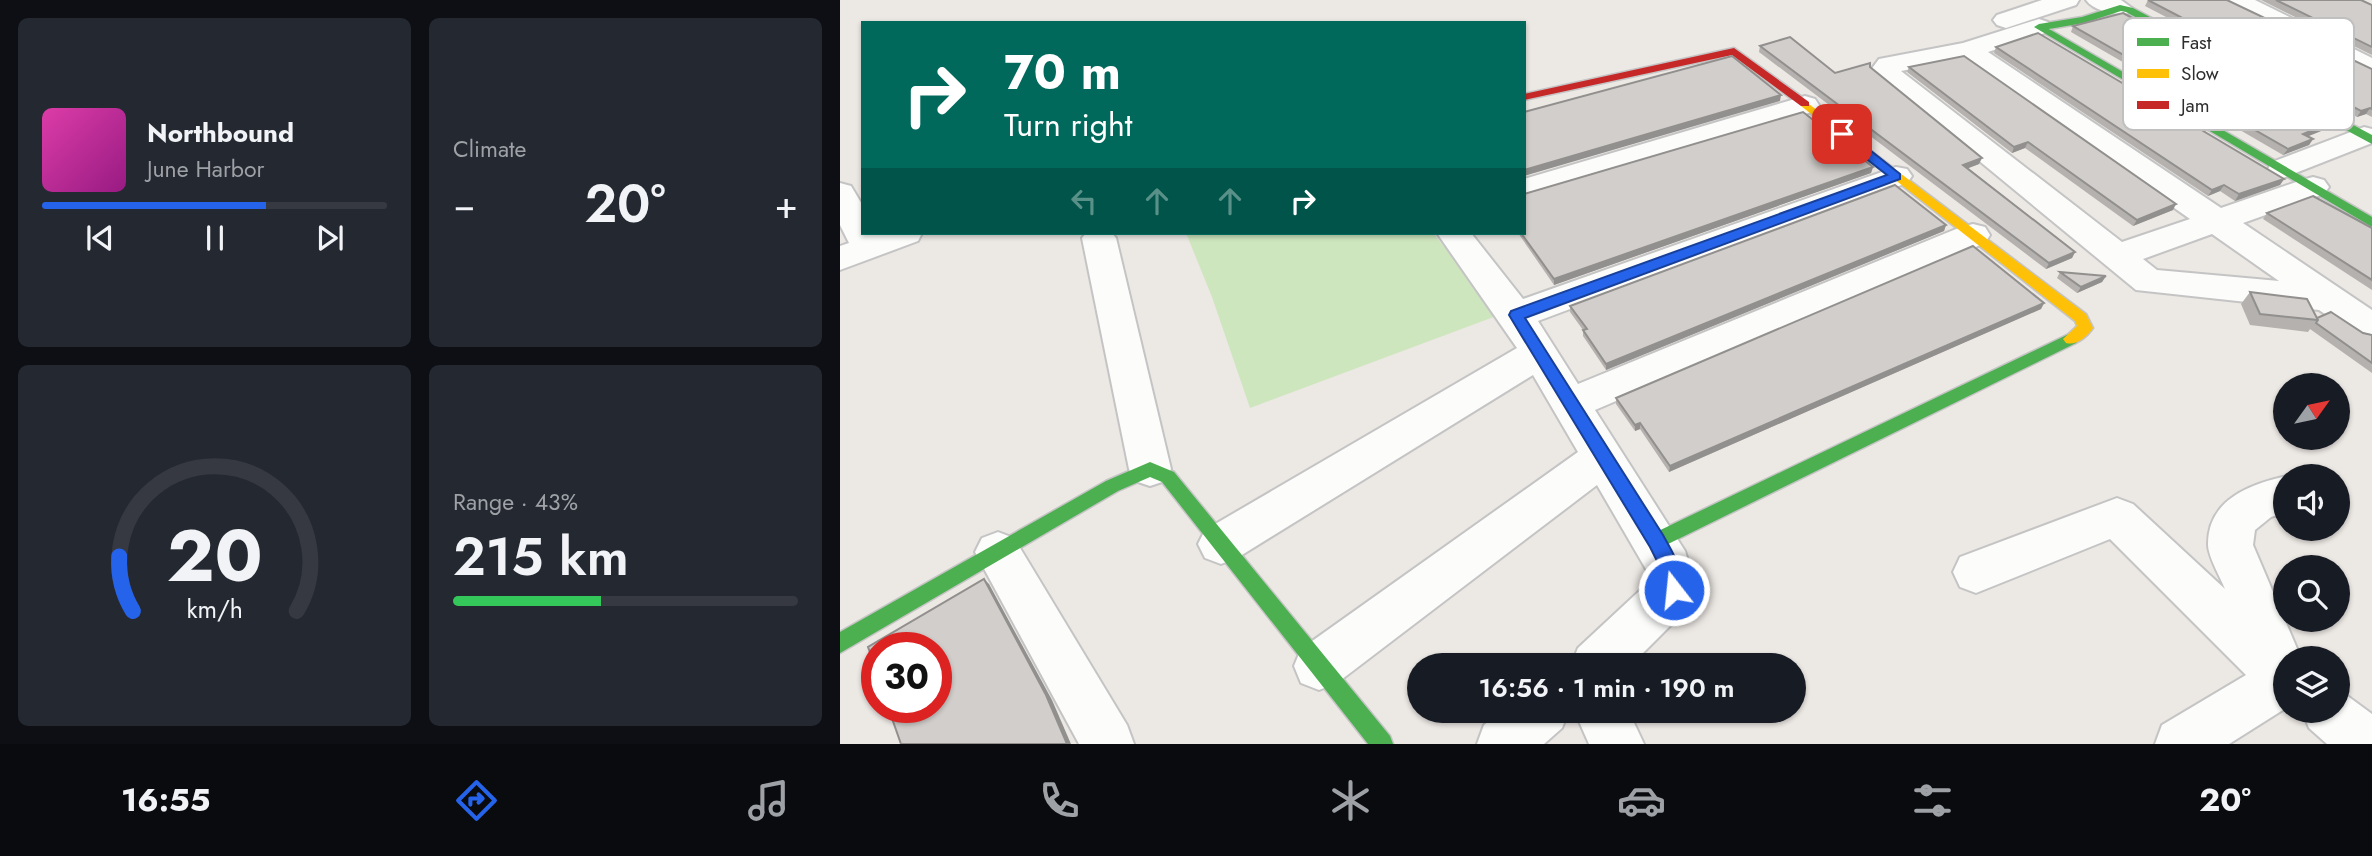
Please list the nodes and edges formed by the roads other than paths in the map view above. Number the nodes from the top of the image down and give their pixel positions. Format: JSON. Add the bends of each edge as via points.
{"nodes":[{"id":1,"x":2067,"y":0,"type":"edge"},
{"id":2,"x":2242,"y":2,"type":"edge"},
{"id":3,"x":2109,"y":4,"type":"edge"},
{"id":4,"x":2144,"y":18,"type":"edge"},
{"id":5,"x":2274,"y":18,"type":"edge"},
{"id":6,"x":2039,"y":27,"type":"junction"},
{"id":7,"x":1966,"y":51,"type":"junction"},
{"id":8,"x":2354,"y":59,"type":"edge"},
{"id":9,"x":2372,"y":68,"type":"edge"},
{"id":10,"x":2123,"y":76,"type":"edge"},
{"id":11,"x":1526,"y":97,"type":"edge"},
{"id":12,"x":1805,"y":105,"type":"junction"},
{"id":13,"x":2216,"y":130,"type":"edge"},
{"id":14,"x":2368,"y":138,"type":"edge"},
{"id":15,"x":2283,"y":169,"type":"junction"},
{"id":16,"x":1896,"y":176,"type":"junction"},
{"id":17,"x":2313,"y":187,"type":"junction"},
{"id":18,"x":1526,"y":189,"type":"edge"},
{"id":19,"x":840,"y":193,"type":"edge"},
{"id":20,"x":2217,"y":219,"type":"junction"},
{"id":21,"x":2372,"y":223,"type":"edge"},
{"id":22,"x":901,"y":235,"type":"edge"},
{"id":23,"x":1455,"y":235,"type":"edge"},
{"id":24,"x":1973,"y":235,"type":"junction"},
{"id":25,"x":1099,"y":238,"type":"dead end"},
{"id":26,"x":854,"y":254,"type":"edge"},
{"id":27,"x":2118,"y":256,"type":"junction"},
{"id":28,"x":2329,"y":298,"type":"junction"},
{"id":29,"x":1516,"y":315,"type":"junction"},
{"id":30,"x":2372,"y":328,"type":"edge"},
{"id":31,"x":1540,"y":352,"type":"junction"},
{"id":32,"x":1572,"y":403,"type":"junction"},
{"id":33,"x":1604,"y":456,"type":"junction"},
{"id":34,"x":1150,"y":469,"type":"junction"},
{"id":35,"x":2273,"y":498,"type":"edge"},
{"id":36,"x":1656,"y":541,"type":"junction"},
{"id":37,"x":1221,"y":544,"type":"junction"},
{"id":38,"x":998,"y":552,"type":"junction"},
{"id":39,"x":1976,"y":572,"type":"dead end"},
{"id":40,"x":840,"y":643,"type":"edge"},
{"id":41,"x":2273,"y":649,"type":"edge"},
{"id":42,"x":1608,"y":653,"type":"edge"},
{"id":43,"x":1318,"y":666,"type":"junction"},
{"id":44,"x":2273,"y":667,"type":"edge"},
{"id":45,"x":2273,"y":686,"type":"edge"},
{"id":46,"x":1528,"y":723,"type":"edge"},
{"id":47,"x":1607,"y":723,"type":"edge"},
{"id":48,"x":2342,"y":723,"type":"edge"},
{"id":49,"x":1108,"y":744,"type":"edge"},
{"id":50,"x":1382,"y":744,"type":"edge"},
{"id":51,"x":1503,"y":744,"type":"edge"},
{"id":52,"x":1618,"y":744,"type":"edge"},
{"id":53,"x":2181,"y":744,"type":"edge"},
{"id":54,"x":2367,"y":744,"type":"edge"}],
"edges":[{"from":1,"to":7,"type":"street","via":[[1958,36],[1955,44]]},
{"from":2,"to":5,"type":"street"},
{"from":3,"to":4,"type":"street"},
{"from":3,"to":6,"type":"street","via":[[2084,20]]},
{"from":6,"to":7,"type":"street"},
{"from":6,"to":10,"type":"street"},
{"from":7,"to":20,"type":"street"},
{"from":7,"to":27,"type":"street","via":[[1888,65],[1884,71]]},
{"from":8,"to":9,"type":"street"},
{"from":11,"to":12,"type":"street","via":[[1734,51]]},
{"from":12,"to":16,"type":"street"},
{"from":12,"to":18,"type":"street"},
{"from":13,"to":15,"type":"street"},
{"from":14,"to":15,"type":"street"},
{"from":15,"to":17,"type":"street"},
{"from":16,"to":24,"type":"street"},
{"from":16,"to":29,"type":"street"},
{"from":17,"to":20,"type":"street"},
{"from":17,"to":21,"type":"street"},
{"from":19,"to":26,"type":"street"},
{"from":20,"to":27,"type":"street"},
{"from":20,"to":28,"type":"street"},
{"from":22,"to":26,"type":"street"},
{"from":23,"to":29,"type":"street"},
{"from":24,"to":32,"type":"street"},
{"from":24,"to":36,"type":"street","via":[[2081,318],[2082,333]]},
{"from":25,"to":34,"type":"street"},
{"from":27,"to":28,"type":"street","via":[[2148,281]]},
{"from":28,"to":30,"type":"street"},
{"from":29,"to":31,"type":"street"},
{"from":31,"to":32,"type":"street"},
{"from":31,"to":37,"type":"street"},
{"from":32,"to":33,"type":"street"},
{"from":33,"to":36,"type":"street"},
{"from":33,"to":43,"type":"street"},
{"from":34,"to":37,"type":"street","via":[[1168,477]]},
{"from":34,"to":38,"type":"street"},
{"from":35,"to":41,"type":"street","via":[[2257,503],[2235,520],[2231,545]]},
{"from":36,"to":42,"type":"street","via":[[1669,566],[1674,590]]},
{"from":37,"to":43,"type":"street"},
{"from":38,"to":40,"type":"street"},
{"from":38,"to":49,"type":"street"},
{"from":39,"to":44,"type":"street","via":[[2117,517]]},
{"from":43,"to":50,"type":"street"},
{"from":45,"to":53,"type":"street"},
{"from":46,"to":51,"type":"street"},
{"from":47,"to":52,"type":"street"},
{"from":48,"to":54,"type":"street"}]}
